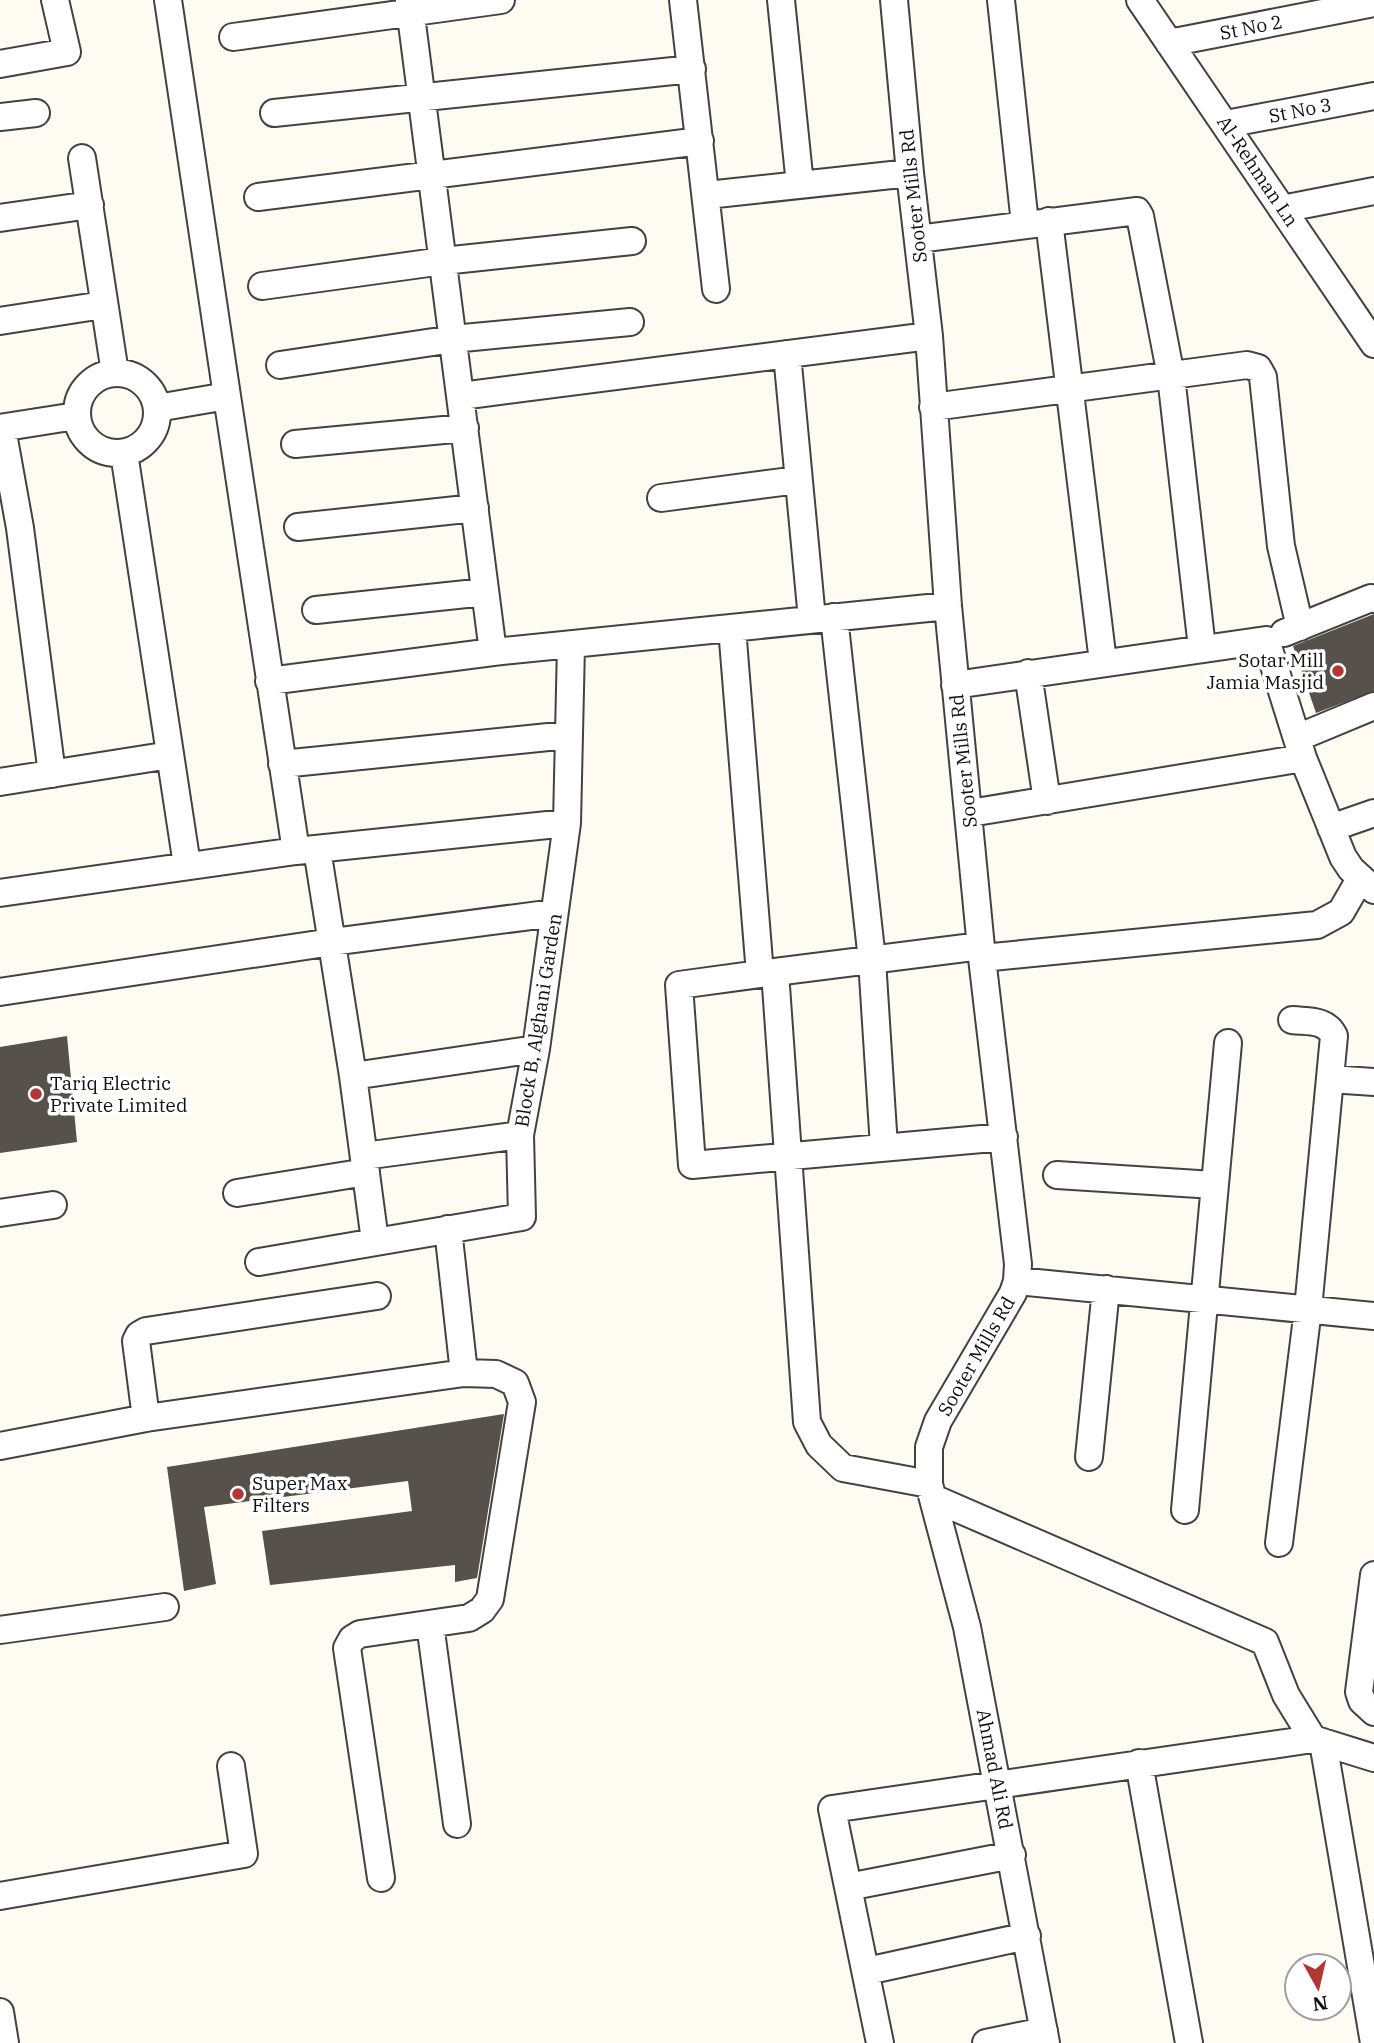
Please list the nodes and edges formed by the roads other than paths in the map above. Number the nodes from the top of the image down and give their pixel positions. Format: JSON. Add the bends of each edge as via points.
{"nodes":[{"id":1,"x":55,"y":0,"type":"edge"},
{"id":2,"x":167,"y":0,"type":"edge"},
{"id":3,"x":501,"y":0,"type":"edge"},
{"id":4,"x":683,"y":0,"type":"edge"},
{"id":5,"x":781,"y":0,"type":"edge"},
{"id":6,"x":894,"y":0,"type":"edge"},
{"id":7,"x":1001,"y":0,"type":"edge"},
{"id":8,"x":1140,"y":0,"type":"edge"},
{"id":9,"x":1374,"y":3,"type":"edge"},
{"id":10,"x":410,"y":6,"type":"edge"},
{"id":11,"x":233,"y":37,"type":"dead end"},
{"id":12,"x":1170,"y":43,"type":"junction"},
{"id":13,"x":0,"y":65,"type":"edge"},
{"id":14,"x":692,"y":69,"type":"junction"},
{"id":15,"x":1374,"y":96,"type":"edge"},
{"id":16,"x":421,"y":97,"type":"junction"},
{"id":17,"x":36,"y":113,"type":"dead end"},
{"id":18,"x":274,"y":113,"type":"dead end"},
{"id":19,"x":0,"y":117,"type":"edge"},
{"id":20,"x":1226,"y":124,"type":"junction"},
{"id":21,"x":700,"y":141,"type":"junction"},
{"id":22,"x":82,"y":158,"type":"dead end"},
{"id":23,"x":910,"y":173,"type":"junction"},
{"id":24,"x":432,"y":177,"type":"junction"},
{"id":25,"x":800,"y":186,"type":"junction"},
{"id":26,"x":1374,"y":191,"type":"edge"},
{"id":27,"x":707,"y":195,"type":"junction"},
{"id":28,"x":258,"y":197,"type":"dead end"},
{"id":29,"x":90,"y":205,"type":"junction"},
{"id":30,"x":1282,"y":209,"type":"junction"},
{"id":31,"x":0,"y":218,"type":"edge"},
{"id":32,"x":1037,"y":222,"type":"junction"},
{"id":33,"x":918,"y":239,"type":"junction"},
{"id":34,"x":632,"y":241,"type":"dead end"},
{"id":35,"x":443,"y":261,"type":"junction"},
{"id":36,"x":262,"y":286,"type":"dead end"},
{"id":37,"x":716,"y":289,"type":"dead end"},
{"id":38,"x":103,"y":305,"type":"junction"},
{"id":39,"x":1364,"y":310,"type":"edge"},
{"id":40,"x":0,"y":321,"type":"edge"},
{"id":41,"x":630,"y":322,"type":"dead end"},
{"id":42,"x":929,"y":336,"type":"junction"},
{"id":43,"x":453,"y":339,"type":"junction"},
{"id":44,"x":1374,"y":344,"type":"edge"},
{"id":45,"x":787,"y":354,"type":"junction"},
{"id":46,"x":280,"y":365,"type":"dead end"},
{"id":47,"x":115,"y":373,"type":"junction"},
{"id":48,"x":1171,"y":376,"type":"junction"},
{"id":49,"x":1070,"y":390,"type":"junction"},
{"id":50,"x":461,"y":396,"type":"junction"},
{"id":51,"x":227,"y":397,"type":"junction"},
{"id":52,"x":933,"y":407,"type":"junction"},
{"id":53,"x":157,"y":408,"type":"junction"},
{"id":54,"x":76,"y":416,"type":"junction"},
{"id":55,"x":1,"y":428,"type":"edge"},
{"id":56,"x":465,"y":428,"type":"junction"},
{"id":57,"x":295,"y":444,"type":"dead end"},
{"id":58,"x":124,"y":453,"type":"junction"},
{"id":59,"x":798,"y":480,"type":"junction"},
{"id":60,"x":661,"y":498,"type":"dead end"},
{"id":61,"x":475,"y":508,"type":"junction"},
{"id":62,"x":298,"y":527,"type":"dead end"},
{"id":63,"x":10,"y":529,"type":"edge"},
{"id":64,"x":485,"y":592,"type":"junction"},
{"id":65,"x":1374,"y":599,"type":"edge"},
{"id":66,"x":948,"y":606,"type":"junction"},
{"id":67,"x":316,"y":610,"type":"dead end"},
{"id":68,"x":823,"y":618,"type":"junction"},
{"id":69,"x":1300,"y":627,"type":"junction"},
{"id":70,"x":732,"y":628,"type":"junction"},
{"id":71,"x":1266,"y":640,"type":"junction"},
{"id":72,"x":571,"y":645,"type":"junction"},
{"id":73,"x":1202,"y":648,"type":"junction"},
{"id":74,"x":493,"y":652,"type":"junction"},
{"id":75,"x":1103,"y":662,"type":"junction"},
{"id":76,"x":1028,"y":673,"type":"junction"},
{"id":77,"x":269,"y":681,"type":"junction"},
{"id":78,"x":955,"y":685,"type":"junction"},
{"id":79,"x":1374,"y":706,"type":"edge"},
{"id":80,"x":568,"y":735,"type":"junction"},
{"id":81,"x":1300,"y":748,"type":"junction"},
{"id":82,"x":170,"y":755,"type":"junction"},
{"id":83,"x":282,"y":764,"type":"junction"},
{"id":84,"x":52,"y":774,"type":"junction"},
{"id":85,"x":0,"y":782,"type":"edge"},
{"id":86,"x":1048,"y":802,"type":"junction"},
{"id":87,"x":970,"y":813,"type":"junction"},
{"id":88,"x":1374,"y":813,"type":"edge"},
{"id":89,"x":567,"y":822,"type":"junction"},
{"id":90,"x":1331,"y":828,"type":"junction"},
{"id":91,"x":307,"y":850,"type":"junction"},
{"id":92,"x":187,"y":865,"type":"junction"},
{"id":93,"x":1367,"y":884,"type":"edge"},
{"id":94,"x":0,"y":893,"type":"edge"},
{"id":95,"x":554,"y":914,"type":"junction"},
{"id":96,"x":332,"y":942,"type":"junction"},
{"id":97,"x":982,"y":952,"type":"junction"},
{"id":98,"x":872,"y":960,"type":"junction"},
{"id":99,"x":768,"y":973,"type":"junction"},
{"id":100,"x":0,"y":992,"type":"edge"},
{"id":101,"x":1292,"y":1020,"type":"dead end"},
{"id":102,"x":1228,"y":1043,"type":"dead end"},
{"id":103,"x":536,"y":1049,"type":"junction"},
{"id":104,"x":353,"y":1076,"type":"junction"},
{"id":105,"x":1330,"y":1079,"type":"junction"},
{"id":106,"x":1374,"y":1082,"type":"edge"},
{"id":107,"x":520,"y":1135,"type":"junction"},
{"id":108,"x":1004,"y":1137,"type":"junction"},
{"id":109,"x":884,"y":1147,"type":"junction"},
{"id":110,"x":788,"y":1156,"type":"junction"},
{"id":111,"x":365,"y":1164,"type":"junction"},
{"id":112,"x":1057,"y":1175,"type":"dead end"},
{"id":113,"x":1214,"y":1185,"type":"junction"},
{"id":114,"x":237,"y":1193,"type":"dead end"},
{"id":115,"x":53,"y":1205,"type":"dead end"},
{"id":116,"x":0,"y":1213,"type":"edge"},
{"id":117,"x":448,"y":1229,"type":"junction"},
{"id":118,"x":375,"y":1241,"type":"junction"},
{"id":119,"x":259,"y":1262,"type":"dead end"},
{"id":120,"x":1017,"y":1281,"type":"junction"},
{"id":121,"x":1106,"y":1289,"type":"junction"},
{"id":122,"x":377,"y":1296,"type":"dead end"},
{"id":123,"x":1204,"y":1299,"type":"junction"},
{"id":124,"x":1308,"y":1309,"type":"junction"},
{"id":125,"x":1374,"y":1316,"type":"edge"},
{"id":126,"x":464,"y":1373,"type":"junction"},
{"id":127,"x":146,"y":1418,"type":"junction"},
{"id":128,"x":0,"y":1446,"type":"edge"},
{"id":129,"x":1088,"y":1457,"type":"dead end"},
{"id":130,"x":931,"y":1491,"type":"junction"},
{"id":131,"x":1185,"y":1510,"type":"dead end"},
{"id":132,"x":1279,"y":1543,"type":"dead end"},
{"id":133,"x":1374,"y":1575,"type":"edge"},
{"id":134,"x":165,"y":1607,"type":"dead end"},
{"id":135,"x":430,"y":1624,"type":"junction"},
{"id":136,"x":0,"y":1630,"type":"edge"},
{"id":137,"x":1370,"y":1643,"type":"edge"},
{"id":138,"x":1374,"y":1712,"type":"edge"},
{"id":139,"x":1318,"y":1740,"type":"junction"},
{"id":140,"x":1374,"y":1758,"type":"edge"},
{"id":141,"x":1139,"y":1763,"type":"junction"},
{"id":142,"x":231,"y":1766,"type":"dead end"},
{"id":143,"x":998,"y":1783,"type":"junction"},
{"id":144,"x":457,"y":1824,"type":"dead end"},
{"id":145,"x":1012,"y":1855,"type":"junction"},
{"id":146,"x":381,"y":1878,"type":"dead end"},
{"id":147,"x":848,"y":1887,"type":"junction"},
{"id":148,"x":0,"y":1896,"type":"edge"},
{"id":149,"x":1027,"y":1936,"type":"junction"},
{"id":150,"x":867,"y":1970,"type":"junction"},
{"id":151,"x":0,"y":2012,"type":"edge"},
{"id":152,"x":1045,"y":2037,"type":"edge"},
{"id":153,"x":5,"y":2043,"type":"edge"},
{"id":154,"x":880,"y":2043,"type":"edge"},
{"id":155,"x":986,"y":2043,"type":"edge"},
{"id":156,"x":1189,"y":2043,"type":"edge"},
{"id":157,"x":1374,"y":2043,"type":"edge"}],
"edges":[{"from":1,"to":13,"type":"street","via":[[67,52]]},
{"from":2,"to":51,"type":"street"},
{"from":3,"to":10,"type":"street"},
{"from":4,"to":14,"type":"street"},
{"from":5,"to":25,"type":"street"},
{"from":6,"to":23,"type":"street","name":"Sooter Mills Rd"},
{"from":7,"to":32,"type":"street"},
{"from":8,"to":12,"type":"street","name":"Al-Rehman Ln"},
{"from":9,"to":12,"type":"street","name":"St No 2"},
{"from":10,"to":11,"type":"street"},
{"from":10,"to":16,"type":"street"},
{"from":12,"to":20,"type":"street","name":"Al-Rehman Ln"},
{"from":14,"to":16,"type":"street"},
{"from":14,"to":21,"type":"street"},
{"from":15,"to":20,"type":"street","name":"St No 3"},
{"from":16,"to":18,"type":"street"},
{"from":16,"to":24,"type":"street"},
{"from":17,"to":19,"type":"street"},
{"from":20,"to":30,"type":"street","name":"Al-Rehman Ln"},
{"from":21,"to":24,"type":"street"},
{"from":21,"to":27,"type":"street"},
{"from":22,"to":29,"type":"street"},
{"from":23,"to":25,"type":"street"},
{"from":23,"to":33,"type":"street","name":"Sooter Mills Rd"},
{"from":24,"to":28,"type":"street"},
{"from":24,"to":35,"type":"street"},
{"from":25,"to":27,"type":"street"},
{"from":26,"to":30,"type":"street"},
{"from":27,"to":37,"type":"street"},
{"from":29,"to":31,"type":"street"},
{"from":29,"to":38,"type":"street"},
{"from":30,"to":39,"type":"street","name":"Al-Rehman Ln"},
{"from":32,"to":33,"type":"street"},
{"from":32,"to":48,"type":"street","via":[[1137,211]]},
{"from":32,"to":49,"type":"street"},
{"from":33,"to":42,"type":"street","name":"Sooter Mills Rd"},
{"from":34,"to":35,"type":"street"},
{"from":35,"to":36,"type":"street"},
{"from":35,"to":43,"type":"street"},
{"from":38,"to":40,"type":"street"},
{"from":38,"to":47,"type":"street"},
{"from":39,"to":44,"type":"street","name":"Al-Rehman Ln"},
{"from":41,"to":43,"type":"street"},
{"from":42,"to":45,"type":"street"},
{"from":42,"to":52,"type":"street","name":"Sooter Mills Rd"},
{"from":43,"to":46,"type":"street"},
{"from":43,"to":50,"type":"street"},
{"from":45,"to":50,"type":"street"},
{"from":45,"to":59,"type":"street"},
{"from":47,"to":53,"type":"street","via":[[147,386]]},
{"from":47,"to":54,"type":"street","via":[[102,375],[82,391]]},
{"from":48,"to":49,"type":"street"},
{"from":48,"to":69,"type":"street","via":[[1247,365],[1258,368],[1263,377],[1281,546]]},
{"from":48,"to":73,"type":"street"},
{"from":49,"to":52,"type":"street"},
{"from":49,"to":75,"type":"street"},
{"from":50,"to":56,"type":"street"},
{"from":51,"to":53,"type":"street"},
{"from":51,"to":77,"type":"street"},
{"from":52,"to":66,"type":"street","name":"Sooter Mills Rd"},
{"from":53,"to":58,"type":"street","via":[[157,420],[146,442]]},
{"from":54,"to":55,"type":"street"},
{"from":54,"to":58,"type":"street","via":[[79,429],[97,449]]},
{"from":55,"to":63,"type":"street"},
{"from":56,"to":57,"type":"street"},
{"from":56,"to":61,"type":"street"},
{"from":58,"to":82,"type":"street"},
{"from":59,"to":60,"type":"street"},
{"from":59,"to":68,"type":"street"},
{"from":61,"to":62,"type":"street"},
{"from":61,"to":64,"type":"street"},
{"from":63,"to":84,"type":"street"},
{"from":64,"to":67,"type":"street"},
{"from":64,"to":74,"type":"street"},
{"from":65,"to":69,"type":"street"},
{"from":66,"to":68,"type":"street"},
{"from":66,"to":78,"type":"street","name":"Sooter Mills Rd"},
{"from":68,"to":70,"type":"street"},
{"from":68,"to":98,"type":"street"},
{"from":69,"to":71,"type":"street"},
{"from":70,"to":72,"type":"street"},
{"from":70,"to":99,"type":"street"},
{"from":71,"to":73,"type":"street"},
{"from":71,"to":81,"type":"street"},
{"from":72,"to":74,"type":"street"},
{"from":72,"to":80,"type":"street","name":"Block B, Alghani Garden"},
{"from":73,"to":75,"type":"street"},
{"from":74,"to":77,"type":"street"},
{"from":75,"to":76,"type":"street"},
{"from":76,"to":78,"type":"street"},
{"from":76,"to":86,"type":"street"},
{"from":77,"to":83,"type":"street"},
{"from":78,"to":87,"type":"street","name":"Sooter Mills Rd"},
{"from":79,"to":81,"type":"street"},
{"from":80,"to":83,"type":"street"},
{"from":80,"to":89,"type":"street","name":"Block B, Alghani Garden"},
{"from":81,"to":86,"type":"street"},
{"from":81,"to":90,"type":"street"},
{"from":82,"to":84,"type":"street"},
{"from":82,"to":92,"type":"street"},
{"from":83,"to":91,"type":"street"},
{"from":84,"to":85,"type":"street"},
{"from":86,"to":87,"type":"street"},
{"from":87,"to":97,"type":"street","name":"Sooter Mills Rd"},
{"from":88,"to":90,"type":"street"},
{"from":89,"to":91,"type":"street"},
{"from":89,"to":95,"type":"street","name":"Block B, Alghani Garden"},
{"from":90,"to":93,"type":"street","via":[[1343,857]]},
{"from":91,"to":92,"type":"street"},
{"from":91,"to":96,"type":"street"},
{"from":92,"to":94,"type":"street"},
{"from":93,"to":97,"type":"street","via":[[1341,912],[1317,925]]},
{"from":95,"to":96,"type":"street"},
{"from":95,"to":103,"type":"street","name":"Block B, Alghani Garden"},
{"from":96,"to":100,"type":"street"},
{"from":96,"to":104,"type":"street"},
{"from":97,"to":98,"type":"street"},
{"from":97,"to":108,"type":"street","name":"Sooter Mills Rd"},
{"from":98,"to":99,"type":"street"},
{"from":98,"to":109,"type":"street"},
{"from":99,"to":110,"type":"street"},
{"from":99,"to":110,"type":"street","via":[[679,985],[692,1165]]},
{"from":101,"to":105,"type":"street","via":[[1330,1028],[1334,1036]]},
{"from":102,"to":113,"type":"street"},
{"from":103,"to":104,"type":"street"},
{"from":103,"to":107,"type":"street","name":"Block B, Alghani Garden"},
{"from":104,"to":111,"type":"street"},
{"from":105,"to":106,"type":"street"},
{"from":105,"to":124,"type":"street"},
{"from":107,"to":111,"type":"street"},
{"from":107,"to":117,"type":"street","name":"Block B, Alghani Garden","via":[[522,1217]]},
{"from":108,"to":109,"type":"street"},
{"from":108,"to":120,"type":"street","name":"Sooter Mills Rd"},
{"from":109,"to":110,"type":"street"},
{"from":110,"to":130,"type":"street","via":[[807,1422],[818,1445],[843,1468]]},
{"from":111,"to":114,"type":"street"},
{"from":111,"to":118,"type":"street"},
{"from":112,"to":113,"type":"street"},
{"from":113,"to":123,"type":"street"},
{"from":115,"to":116,"type":"street"},
{"from":117,"to":118,"type":"street"},
{"from":117,"to":126,"type":"street"},
{"from":118,"to":119,"type":"street"},
{"from":120,"to":121,"type":"street"},
{"from":120,"to":130,"type":"street","name":"Sooter Mills Rd","via":[[938,1421],[929,1447]]},
{"from":121,"to":123,"type":"street"},
{"from":121,"to":129,"type":"street"},
{"from":122,"to":127,"type":"street","via":[[146,1331],[136,1341]]},
{"from":123,"to":124,"type":"street"},
{"from":123,"to":131,"type":"street"},
{"from":124,"to":125,"type":"street"},
{"from":124,"to":132,"type":"street"},
{"from":126,"to":127,"type":"street"},
{"from":126,"to":135,"type":"street","via":[[496,1374],[515,1383],[523,1402],[490,1599],[469,1618]]},
{"from":127,"to":128,"type":"street"},
{"from":130,"to":139,"type":"street","via":[[1265,1642],[1286,1695]]},
{"from":130,"to":143,"type":"street","name":"Ahmad Ali Rd","via":[[967,1627]]},
{"from":133,"to":137,"type":"street"},
{"from":134,"to":136,"type":"street"},
{"from":135,"to":144,"type":"street"},
{"from":135,"to":146,"type":"street","via":[[360,1634],[347,1648]]},
{"from":137,"to":138,"type":"street","via":[[1359,1692]]},
{"from":139,"to":140,"type":"street"},
{"from":139,"to":141,"type":"street"},
{"from":139,"to":157,"type":"street"},
{"from":141,"to":143,"type":"street"},
{"from":141,"to":156,"type":"street"},
{"from":142,"to":148,"type":"street","via":[[244,1854]]},
{"from":143,"to":145,"type":"street","name":"Ahmad Ali Rd"},
{"from":143,"to":147,"type":"street","via":[[832,1809]]},
{"from":145,"to":147,"type":"street"},
{"from":145,"to":149,"type":"street","name":"Ahmad Ali Rd"},
{"from":147,"to":150,"type":"street"},
{"from":149,"to":150,"type":"street"},
{"from":149,"to":152,"type":"street","name":"Ahmad Ali Rd"},
{"from":150,"to":154,"type":"street"},
{"from":151,"to":153,"type":"street"},
{"from":152,"to":155,"type":"street"}]}
